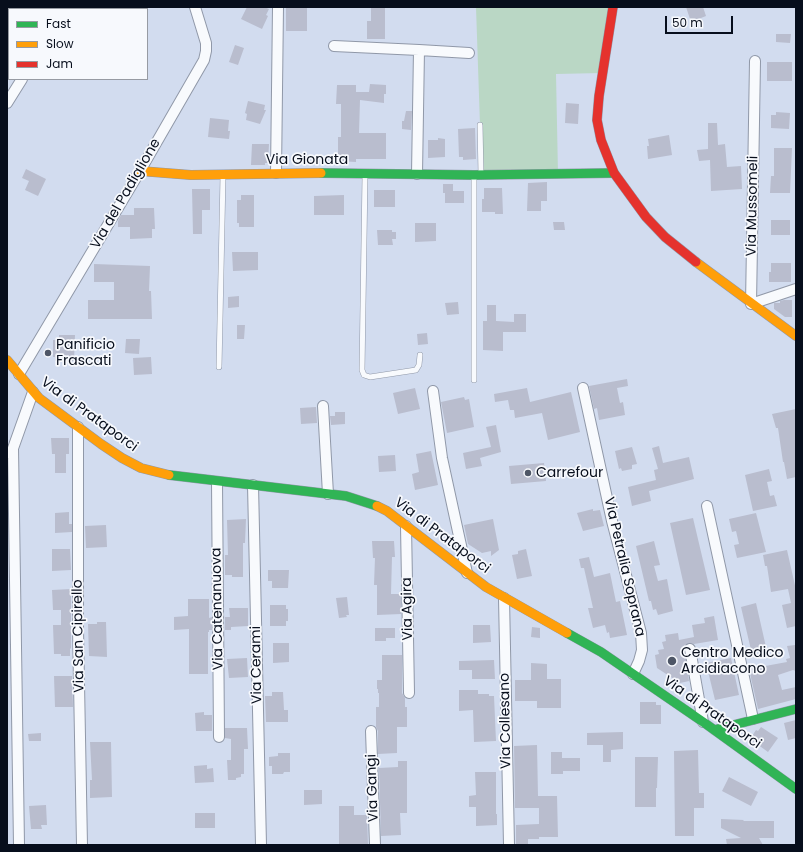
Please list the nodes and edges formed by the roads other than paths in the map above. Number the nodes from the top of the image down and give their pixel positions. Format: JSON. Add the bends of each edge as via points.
{"nodes":[{"id":1,"x":194,"y":7,"type":"edge"},
{"id":2,"x":278,"y":7,"type":"edge"},
{"id":3,"x":613,"y":7,"type":"edge"},
{"id":4,"x":334,"y":46,"type":"dead end"},
{"id":5,"x":420,"y":50,"type":"junction"},
{"id":6,"x":469,"y":53,"type":"dead end"},
{"id":7,"x":755,"y":61,"type":"dead end"},
{"id":8,"x":21,"y":80,"type":"edge"},
{"id":9,"x":7,"y":103,"type":"edge"},
{"id":10,"x":480,"y":125,"type":"dead end"},
{"id":11,"x":140,"y":172,"type":"junction"},
{"id":12,"x":614,"y":173,"type":"junction"},
{"id":13,"x":276,"y":174,"type":"junction"},
{"id":14,"x":417,"y":174,"type":"junction"},
{"id":15,"x":223,"y":175,"type":"junction"},
{"id":16,"x":365,"y":175,"type":"junction"},
{"id":17,"x":477,"y":175,"type":"junction"},
{"id":18,"x":796,"y":289,"type":"edge"},
{"id":19,"x":752,"y":304,"type":"junction"},
{"id":20,"x":796,"y":336,"type":"edge"},
{"id":21,"x":420,"y":355,"type":"dead end"},
{"id":22,"x":7,"y":360,"type":"edge"},
{"id":23,"x":219,"y":367,"type":"dead end"},
{"id":24,"x":20,"y":374,"type":"junction"},
{"id":25,"x":474,"y":380,"type":"dead end"},
{"id":26,"x":583,"y":388,"type":"dead end"},
{"id":27,"x":433,"y":390,"type":"dead end"},
{"id":28,"x":33,"y":392,"type":"junction"},
{"id":29,"x":323,"y":406,"type":"dead end"},
{"id":30,"x":78,"y":427,"type":"junction"},
{"id":31,"x":13,"y":448,"type":"junction"},
{"id":32,"x":7,"y":465,"type":"edge"},
{"id":33,"x":217,"y":482,"type":"junction"},
{"id":34,"x":253,"y":485,"type":"junction"},
{"id":35,"x":328,"y":494,"type":"junction"},
{"id":36,"x":707,"y":506,"type":"dead end"},
{"id":37,"x":406,"y":526,"type":"junction"},
{"id":38,"x":467,"y":573,"type":"junction"},
{"id":39,"x":504,"y":598,"type":"junction"},
{"id":40,"x":690,"y":649,"type":"dead end"},
{"id":41,"x":633,"y":674,"type":"junction"},
{"id":42,"x":409,"y":693,"type":"dead end"},
{"id":43,"x":796,"y":709,"type":"edge"},
{"id":44,"x":753,"y":719,"type":"junction"},
{"id":45,"x":703,"y":722,"type":"junction"},
{"id":46,"x":714,"y":730,"type":"junction"},
{"id":47,"x":371,"y":731,"type":"dead end"},
{"id":48,"x":220,"y":737,"type":"dead end"},
{"id":49,"x":796,"y":789,"type":"edge"},
{"id":50,"x":19,"y":845,"type":"edge"},
{"id":51,"x":82,"y":845,"type":"edge"},
{"id":52,"x":261,"y":845,"type":"edge"},
{"id":53,"x":375,"y":845,"type":"edge"},
{"id":54,"x":509,"y":845,"type":"edge"}],
"edges":[{"from":1,"to":11,"type":"street","name":"Via del Padiglione","via":[[205,40],[205,56]]},
{"from":2,"to":13,"type":"street"},
{"from":3,"to":12,"type":"street","via":[[597,120],[601,140]]},
{"from":4,"to":5,"type":"street"},
{"from":5,"to":6,"type":"street"},
{"from":5,"to":14,"type":"street"},
{"from":7,"to":19,"type":"street","name":"Via Mussomeli"},
{"from":8,"to":9,"type":"street"},
{"from":10,"to":17,"type":"lane"},
{"from":11,"to":15,"type":"street","name":"Via Gionata"},
{"from":11,"to":24,"type":"street","name":"Via del Padiglione"},
{"from":12,"to":17,"type":"street","name":"Via Gionata"},
{"from":12,"to":19,"type":"street","via":[[657,230]]},
{"from":13,"to":15,"type":"street","name":"Via Gionata"},
{"from":13,"to":16,"type":"street","name":"Via Gionata"},
{"from":14,"to":16,"type":"street","name":"Via Gionata"},
{"from":14,"to":17,"type":"street","name":"Via Gionata"},
{"from":15,"to":23,"type":"lane"},
{"from":16,"to":21,"type":"lane","via":[[362,370],[364,375],[370,377],[416,370]]},
{"from":17,"to":25,"type":"lane"},
{"from":18,"to":19,"type":"street"},
{"from":19,"to":20,"type":"street"},
{"from":22,"to":24,"type":"street","name":"Via di Prataporci"},
{"from":24,"to":28,"type":"street","name":"Via di Prataporci"},
{"from":26,"to":41,"type":"street","name":"Via Petralia Soprana","via":[[612,521],[641,633],[642,650]]},
{"from":27,"to":38,"type":"street","via":[[442,458]]},
{"from":28,"to":30,"type":"street","name":"Via di Prataporci"},
{"from":28,"to":31,"type":"street"},
{"from":29,"to":35,"type":"street"},
{"from":30,"to":33,"type":"street","name":"Via di Prataporci","via":[[106,448],[141,468]]},
{"from":30,"to":51,"type":"street","name":"Via San Cipirello"},
{"from":31,"to":32,"type":"street"},
{"from":31,"to":50,"type":"street"},
{"from":33,"to":34,"type":"street","name":"Via di Prataporci"},
{"from":33,"to":48,"type":"street","name":"Via Catenanuova"},
{"from":34,"to":35,"type":"street","name":"Via di Prataporci"},
{"from":34,"to":52,"type":"street","name":"Via Cerami"},
{"from":35,"to":37,"type":"street","name":"Via di Prataporci","via":[[352,497],[380,507]]},
{"from":36,"to":44,"type":"street"},
{"from":37,"to":38,"type":"street","name":"Via di Prataporci"},
{"from":37,"to":42,"type":"street","name":"Via Agira"},
{"from":38,"to":39,"type":"street","name":"Via di Prataporci"},
{"from":39,"to":41,"type":"street","name":"Via di Prataporci","via":[[591,646]]},
{"from":39,"to":54,"type":"street","name":"Via Collesano"},
{"from":40,"to":45,"type":"street"},
{"from":41,"to":45,"type":"street","name":"Via di Prataporci"},
{"from":43,"to":44,"type":"street"},
{"from":44,"to":46,"type":"street"},
{"from":45,"to":46,"type":"street","name":"Via di Prataporci"},
{"from":46,"to":49,"type":"street","name":"Via di Prataporci"},
{"from":47,"to":53,"type":"street","name":"Via Gangi"}]}
